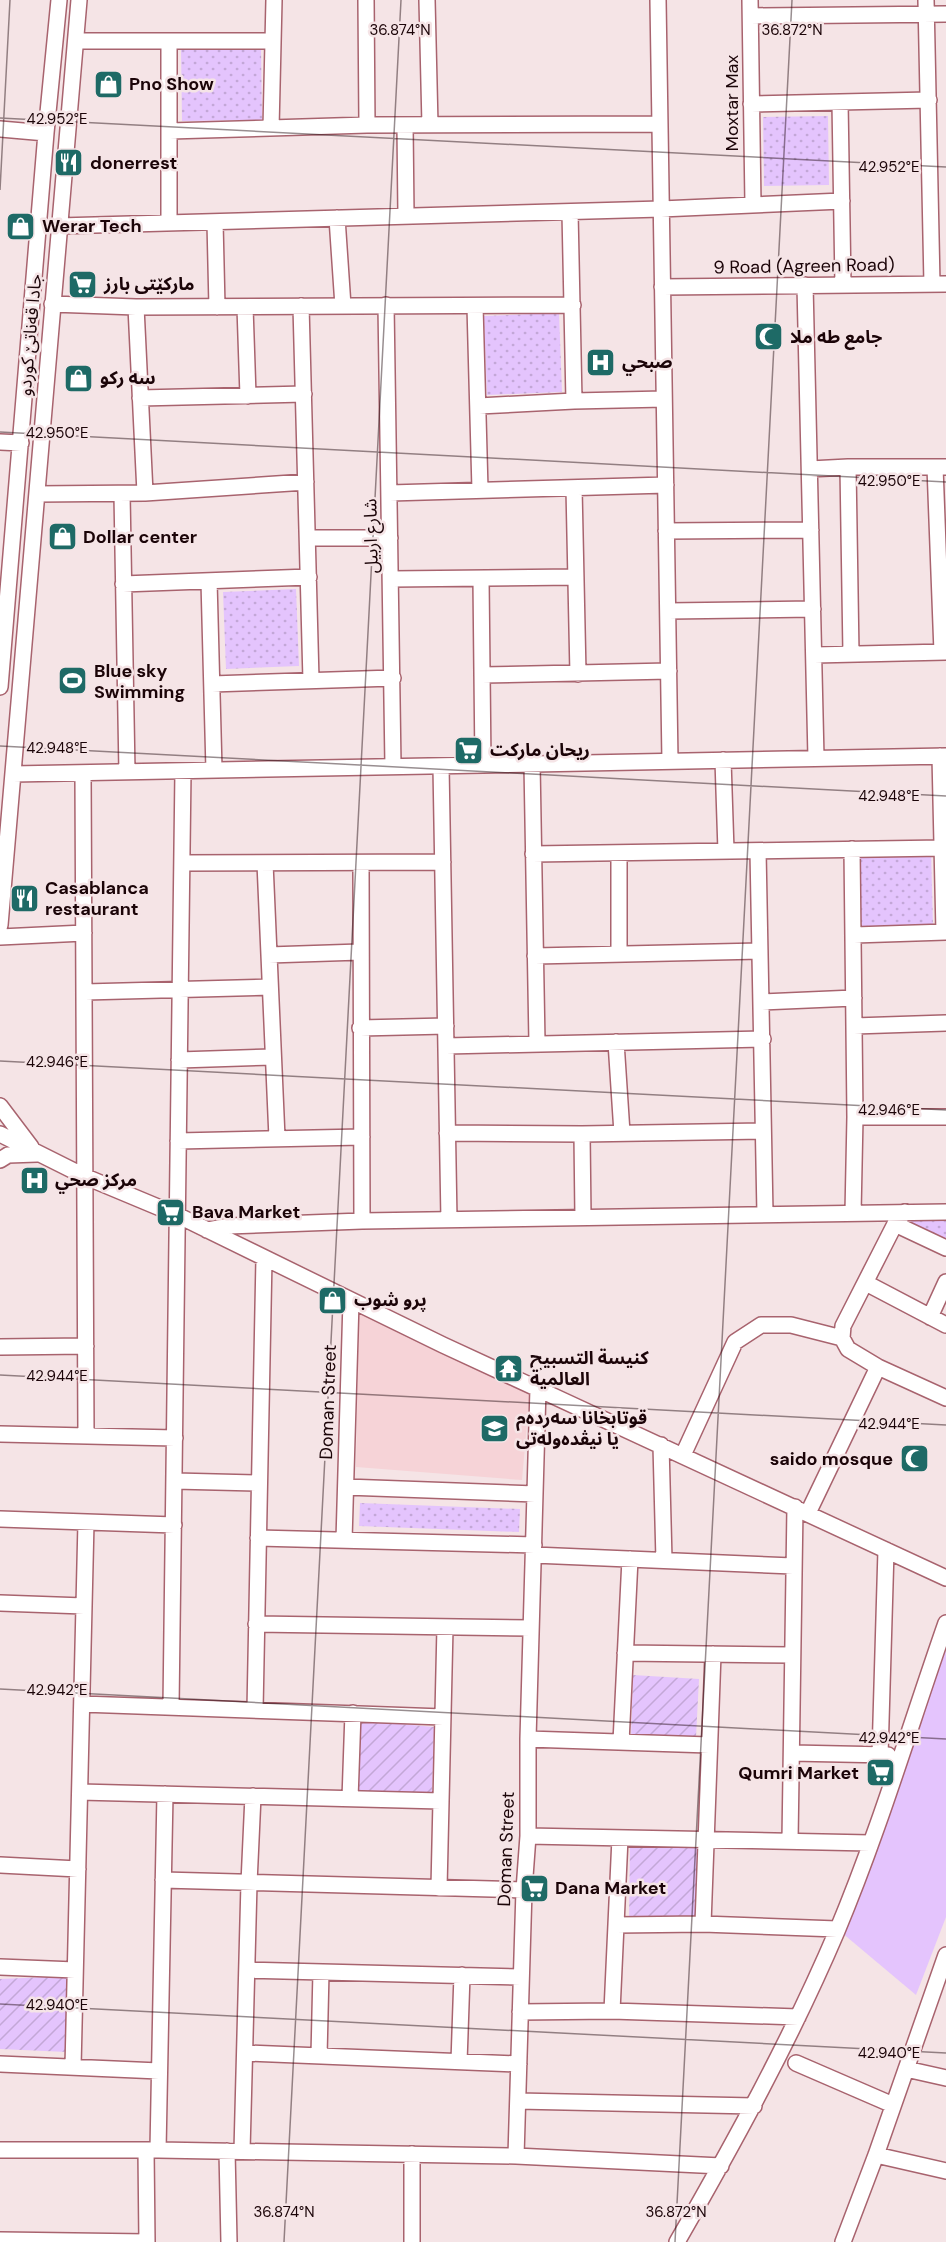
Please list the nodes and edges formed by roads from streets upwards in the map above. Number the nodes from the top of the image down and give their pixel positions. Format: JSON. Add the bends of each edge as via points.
{"nodes":[{"id":1,"x":59,"y":0,"type":"edge"},
{"id":2,"x":80,"y":0,"type":"edge"},
{"id":3,"x":273,"y":0,"type":"edge"},
{"id":4,"x":366,"y":0,"type":"edge"},
{"id":5,"x":427,"y":0,"type":"edge"},
{"id":6,"x":658,"y":0,"type":"edge"},
{"id":7,"x":750,"y":0,"type":"edge"},
{"id":8,"x":927,"y":7,"type":"edge"},
{"id":9,"x":946,"y":14,"type":"edge"},
{"id":10,"x":751,"y":16,"type":"junction"},
{"id":11,"x":76,"y":40,"type":"junction"},
{"id":12,"x":169,"y":40,"type":"junction"},
{"id":13,"x":273,"y":41,"type":"junction"},
{"id":14,"x":929,"y":100,"type":"junction"},
{"id":15,"x":840,"y":102,"type":"junction"},
{"id":16,"x":751,"y":104,"type":"junction"},
{"id":17,"x":660,"y":124,"type":"junction"},
{"id":18,"x":367,"y":125,"type":"junction"},
{"id":19,"x":405,"y":125,"type":"junction"},
{"id":20,"x":430,"y":125,"type":"junction"},
{"id":21,"x":271,"y":128,"type":"junction"},
{"id":22,"x":0,"y":129,"type":"edge"},
{"id":23,"x":170,"y":131,"type":"junction"},
{"id":24,"x":46,"y":133,"type":"junction"},
{"id":25,"x":939,"y":193,"type":"edge"},
{"id":26,"x":842,"y":201,"type":"junction"},
{"id":27,"x":753,"y":205,"type":"junction"},
{"id":28,"x":661,"y":209,"type":"junction"},
{"id":29,"x":570,"y":212,"type":"junction"},
{"id":30,"x":406,"y":216,"type":"junction"},
{"id":31,"x":337,"y":218,"type":"junction"},
{"id":32,"x":215,"y":222,"type":"junction"},
{"id":33,"x":169,"y":223,"type":"junction"},
{"id":34,"x":59,"y":226,"type":"junction"},
{"id":35,"x":939,"y":284,"type":"edge"},
{"id":36,"x":805,"y":285,"type":"junction"},
{"id":37,"x":843,"y":285,"type":"junction"},
{"id":38,"x":662,"y":287,"type":"junction"},
{"id":39,"x":52,"y":304,"type":"junction"},
{"id":40,"x":386,"y":305,"type":"junction"},
{"id":41,"x":573,"y":305,"type":"junction"},
{"id":42,"x":245,"y":306,"type":"junction"},
{"id":43,"x":301,"y":306,"type":"junction"},
{"id":44,"x":343,"y":306,"type":"junction"},
{"id":45,"x":475,"y":306,"type":"junction"},
{"id":46,"x":136,"y":307,"type":"junction"},
{"id":47,"x":217,"y":307,"type":"junction"},
{"id":48,"x":304,"y":394,"type":"junction"},
{"id":49,"x":248,"y":396,"type":"junction"},
{"id":50,"x":140,"y":398,"type":"junction"},
{"id":51,"x":664,"y":399,"type":"junction"},
{"id":52,"x":574,"y":401,"type":"junction"},
{"id":53,"x":478,"y":405,"type":"junction"},
{"id":54,"x":0,"y":442,"type":"edge"},
{"id":55,"x":21,"y":444,"type":"junction"},
{"id":56,"x":941,"y":466,"type":"edge"},
{"id":57,"x":848,"y":467,"type":"junction"},
{"id":58,"x":810,"y":469,"type":"junction"},
{"id":59,"x":306,"y":482,"type":"junction"},
{"id":60,"x":666,"y":485,"type":"junction"},
{"id":61,"x":574,"y":488,"type":"junction"},
{"id":62,"x":480,"y":490,"type":"junction"},
{"id":63,"x":145,"y":493,"type":"junction"},
{"id":64,"x":390,"y":493,"type":"junction"},
{"id":65,"x":37,"y":494,"type":"junction"},
{"id":66,"x":122,"y":494,"type":"junction"},
{"id":67,"x":811,"y":530,"type":"junction"},
{"id":68,"x":666,"y":531,"type":"junction"},
{"id":69,"x":308,"y":538,"type":"junction"},
{"id":70,"x":390,"y":538,"type":"junction"},
{"id":71,"x":309,"y":577,"type":"junction"},
{"id":72,"x":576,"y":577,"type":"junction"},
{"id":73,"x":392,"y":579,"type":"junction"},
{"id":74,"x":481,"y":579,"type":"junction"},
{"id":75,"x":209,"y":581,"type":"junction"},
{"id":76,"x":123,"y":584,"type":"junction"},
{"id":77,"x":813,"y":609,"type":"junction"},
{"id":78,"x":668,"y":611,"type":"junction"},
{"id":79,"x":944,"y":652,"type":"edge"},
{"id":80,"x":851,"y":654,"type":"junction"},
{"id":81,"x":814,"y":655,"type":"junction"},
{"id":82,"x":669,"y":671,"type":"junction"},
{"id":83,"x":578,"y":674,"type":"junction"},
{"id":84,"x":482,"y":675,"type":"junction"},
{"id":85,"x":393,"y":678,"type":"junction"},
{"id":86,"x":311,"y":680,"type":"junction"},
{"id":87,"x":212,"y":684,"type":"junction"},
{"id":88,"x":0,"y":687,"type":"edge"},
{"id":89,"x":943,"y":756,"type":"edge"},
{"id":90,"x":816,"y":758,"type":"junction"},
{"id":91,"x":723,"y":760,"type":"junction"},
{"id":92,"x":670,"y":761,"type":"junction"},
{"id":93,"x":532,"y":764,"type":"junction"},
{"id":94,"x":441,"y":765,"type":"junction"},
{"id":95,"x":483,"y":765,"type":"junction"},
{"id":96,"x":393,"y":766,"type":"junction"},
{"id":97,"x":214,"y":770,"type":"junction"},
{"id":98,"x":183,"y":771,"type":"junction"},
{"id":99,"x":83,"y":772,"type":"junction"},
{"id":100,"x":127,"y":772,"type":"junction"},
{"id":101,"x":13,"y":774,"type":"junction"},
{"id":102,"x":943,"y":848,"type":"junction"},
{"id":103,"x":852,"y":849,"type":"junction"},
{"id":104,"x":726,"y":851,"type":"junction"},
{"id":105,"x":758,"y":851,"type":"junction"},
{"id":106,"x":619,"y":853,"type":"junction"},
{"id":107,"x":533,"y":854,"type":"junction"},
{"id":108,"x":443,"y":862,"type":"junction"},
{"id":109,"x":182,"y":863,"type":"junction"},
{"id":110,"x":265,"y":863,"type":"junction"},
{"id":111,"x":361,"y":863,"type":"junction"},
{"id":112,"x":0,"y":925,"type":"edge"},
{"id":113,"x":945,"y":932,"type":"edge"},
{"id":114,"x":84,"y":933,"type":"junction"},
{"id":115,"x":854,"y":934,"type":"junction"},
{"id":116,"x":0,"y":937,"type":"edge"},
{"id":117,"x":760,"y":951,"type":"junction"},
{"id":118,"x":360,"y":952,"type":"junction"},
{"id":119,"x":619,"y":954,"type":"junction"},
{"id":120,"x":269,"y":955,"type":"junction"},
{"id":121,"x":535,"y":956,"type":"junction"},
{"id":122,"x":270,"y":987,"type":"junction"},
{"id":123,"x":181,"y":989,"type":"junction"},
{"id":124,"x":85,"y":992,"type":"junction"},
{"id":125,"x":854,"y":998,"type":"junction"},
{"id":126,"x":761,"y":1002,"type":"junction"},
{"id":127,"x":946,"y":1023,"type":"edge"},
{"id":128,"x":446,"y":1026,"type":"junction"},
{"id":129,"x":854,"y":1026,"type":"junction"},
{"id":130,"x":360,"y":1028,"type":"junction"},
{"id":131,"x":763,"y":1039,"type":"junction"},
{"id":132,"x":616,"y":1041,"type":"junction"},
{"id":133,"x":537,"y":1043,"type":"junction"},
{"id":134,"x":446,"y":1046,"type":"junction"},
{"id":135,"x":273,"y":1057,"type":"junction"},
{"id":136,"x":179,"y":1060,"type":"junction"},
{"id":137,"x":0,"y":1106,"type":"edge"},
{"id":138,"x":855,"y":1117,"type":"junction"},
{"id":139,"x":946,"y":1117,"type":"edge"},
{"id":140,"x":763,"y":1131,"type":"junction"},
{"id":141,"x":447,"y":1133,"type":"junction"},
{"id":142,"x":622,"y":1133,"type":"junction"},
{"id":143,"x":0,"y":1134,"type":"edge"},
{"id":144,"x":582,"y":1134,"type":"junction"},
{"id":145,"x":362,"y":1137,"type":"junction"},
{"id":146,"x":277,"y":1138,"type":"junction"},
{"id":147,"x":178,"y":1142,"type":"junction"},
{"id":148,"x":37,"y":1154,"type":"junction"},
{"id":149,"x":0,"y":1160,"type":"edge"},
{"id":150,"x":86,"y":1178,"type":"junction"},
{"id":151,"x":946,"y":1212,"type":"edge"},
{"id":152,"x":853,"y":1213,"type":"junction"},
{"id":153,"x":765,"y":1214,"type":"junction"},
{"id":154,"x":177,"y":1215,"type":"junction"},
{"id":155,"x":584,"y":1218,"type":"junction"},
{"id":156,"x":900,"y":1218,"type":"junction"},
{"id":157,"x":449,"y":1220,"type":"junction"},
{"id":158,"x":362,"y":1221,"type":"junction"},
{"id":159,"x":207,"y":1230,"type":"junction"},
{"id":160,"x":946,"y":1248,"type":"edge"},
{"id":161,"x":264,"y":1258,"type":"junction"},
{"id":162,"x":946,"y":1282,"type":"edge"},
{"id":163,"x":866,"y":1283,"type":"junction"},
{"id":164,"x":351,"y":1301,"type":"junction"},
{"id":165,"x":930,"y":1317,"type":"junction"},
{"id":166,"x":946,"y":1325,"type":"edge"},
{"id":167,"x":842,"y":1338,"type":"junction"},
{"id":168,"x":86,"y":1346,"type":"junction"},
{"id":169,"x":0,"y":1347,"type":"edge"},
{"id":170,"x":878,"y":1367,"type":"junction"},
{"id":171,"x":538,"y":1388,"type":"junction"},
{"id":172,"x":946,"y":1398,"type":"edge"},
{"id":173,"x":0,"y":1434,"type":"edge"},
{"id":174,"x":86,"y":1436,"type":"junction"},
{"id":175,"x":175,"y":1438,"type":"junction"},
{"id":176,"x":661,"y":1445,"type":"junction"},
{"id":177,"x":683,"y":1455,"type":"junction"},
{"id":178,"x":175,"y":1481,"type":"junction"},
{"id":179,"x":260,"y":1484,"type":"junction"},
{"id":180,"x":346,"y":1487,"type":"junction"},
{"id":181,"x":535,"y":1494,"type":"junction"},
{"id":182,"x":801,"y":1510,"type":"junction"},
{"id":183,"x":0,"y":1519,"type":"edge"},
{"id":184,"x":86,"y":1522,"type":"junction"},
{"id":185,"x":174,"y":1525,"type":"junction"},
{"id":186,"x":258,"y":1538,"type":"junction"},
{"id":187,"x":344,"y":1540,"type":"junction"},
{"id":188,"x":534,"y":1550,"type":"junction"},
{"id":189,"x":886,"y":1550,"type":"junction"},
{"id":190,"x":630,"y":1559,"type":"junction"},
{"id":191,"x":663,"y":1560,"type":"junction"},
{"id":192,"x":793,"y":1566,"type":"junction"},
{"id":193,"x":946,"y":1578,"type":"edge"},
{"id":194,"x":0,"y":1603,"type":"edge"},
{"id":195,"x":84,"y":1606,"type":"junction"},
{"id":196,"x":946,"y":1623,"type":"edge"},
{"id":197,"x":256,"y":1624,"type":"junction"},
{"id":198,"x":445,"y":1627,"type":"junction"},
{"id":199,"x":531,"y":1628,"type":"junction"},
{"id":200,"x":625,"y":1653,"type":"junction"},
{"id":201,"x":713,"y":1654,"type":"junction"},
{"id":202,"x":792,"y":1655,"type":"junction"},
{"id":203,"x":82,"y":1704,"type":"junction"},
{"id":204,"x":171,"y":1707,"type":"junction"},
{"id":205,"x":255,"y":1710,"type":"junction"},
{"id":206,"x":353,"y":1713,"type":"junction"},
{"id":207,"x":443,"y":1717,"type":"junction"},
{"id":208,"x":528,"y":1739,"type":"junction"},
{"id":209,"x":621,"y":1742,"type":"junction"},
{"id":210,"x":709,"y":1745,"type":"junction"},
{"id":211,"x":792,"y":1753,"type":"junction"},
{"id":212,"x":880,"y":1755,"type":"junction"},
{"id":213,"x":900,"y":1755,"type":"junction"},
{"id":214,"x":80,"y":1792,"type":"junction"},
{"id":215,"x":165,"y":1794,"type":"junction"},
{"id":216,"x":254,"y":1796,"type":"junction"},
{"id":217,"x":350,"y":1799,"type":"junction"},
{"id":218,"x":441,"y":1801,"type":"junction"},
{"id":219,"x":528,"y":1836,"type":"junction"},
{"id":220,"x":620,"y":1838,"type":"junction"},
{"id":221,"x":707,"y":1840,"type":"junction"},
{"id":222,"x":790,"y":1841,"type":"junction"},
{"id":223,"x":870,"y":1843,"type":"junction"},
{"id":224,"x":0,"y":1865,"type":"edge"},
{"id":225,"x":78,"y":1869,"type":"junction"},
{"id":226,"x":163,"y":1880,"type":"junction"},
{"id":227,"x":249,"y":1883,"type":"junction"},
{"id":228,"x":439,"y":1888,"type":"junction"},
{"id":229,"x":524,"y":1890,"type":"junction"},
{"id":230,"x":703,"y":1924,"type":"junction"},
{"id":231,"x":616,"y":1925,"type":"junction"},
{"id":232,"x":837,"y":1929,"type":"junction"},
{"id":233,"x":946,"y":1955,"type":"edge"},
{"id":234,"x":0,"y":1967,"type":"edge"},
{"id":235,"x":75,"y":1970,"type":"junction"},
{"id":236,"x":247,"y":1970,"type":"junction"},
{"id":237,"x":321,"y":1972,"type":"junction"},
{"id":238,"x":462,"y":1975,"type":"junction"},
{"id":239,"x":521,"y":1977,"type":"junction"},
{"id":240,"x":612,"y":2011,"type":"junction"},
{"id":241,"x":520,"y":2012,"type":"junction"},
{"id":242,"x":798,"y":2017,"type":"junction"},
{"id":243,"x":244,"y":2053,"type":"junction"},
{"id":244,"x":319,"y":2056,"type":"junction"},
{"id":245,"x":459,"y":2062,"type":"junction"},
{"id":246,"x":796,"y":2063,"type":"dead end"},
{"id":247,"x":0,"y":2064,"type":"edge"},
{"id":248,"x":519,"y":2064,"type":"junction"},
{"id":249,"x":73,"y":2067,"type":"junction"},
{"id":250,"x":906,"y":2069,"type":"junction"},
{"id":251,"x":159,"y":2071,"type":"junction"},
{"id":252,"x":946,"y":2078,"type":"edge"},
{"id":253,"x":518,"y":2101,"type":"junction"},
{"id":254,"x":893,"y":2104,"type":"junction"},
{"id":255,"x":754,"y":2106,"type":"junction"},
{"id":256,"x":0,"y":2150,"type":"edge"},
{"id":257,"x":152,"y":2150,"type":"junction"},
{"id":258,"x":235,"y":2151,"type":"junction"},
{"id":259,"x":412,"y":2154,"type":"junction"},
{"id":260,"x":876,"y":2155,"type":"junction"},
{"id":261,"x":516,"y":2156,"type":"junction"},
{"id":262,"x":721,"y":2166,"type":"junction"},
{"id":263,"x":946,"y":2171,"type":"edge"},
{"id":264,"x":0,"y":2240,"type":"edge"},
{"id":265,"x":55,"y":2241,"type":"edge"},
{"id":266,"x":846,"y":2241,"type":"edge"},
{"id":267,"x":147,"y":2242,"type":"edge"},
{"id":268,"x":229,"y":2242,"type":"edge"},
{"id":269,"x":412,"y":2242,"type":"edge"},
{"id":270,"x":677,"y":2242,"type":"edge"}],
"edges":[{"from":1,"to":24,"type":"street","name":"جادا قەناتێ کوردو"},
{"from":2,"to":11,"type":"street","name":"جادا قەناتێ کوردو"},
{"from":3,"to":13,"type":"street"},
{"from":4,"to":18,"type":"street"},
{"from":5,"to":20,"type":"street"},
{"from":6,"to":17,"type":"street"},
{"from":7,"to":10,"type":"street","name":"Moxtar Max"},
{"from":8,"to":9,"type":"street"},
{"from":8,"to":10,"type":"street"},
{"from":8,"to":14,"type":"street"},
{"from":10,"to":16,"type":"street","name":"Moxtar Max"},
{"from":11,"to":12,"type":"street"},
{"from":11,"to":34,"type":"street","name":"جادا قەناتێ کوردو"},
{"from":12,"to":13,"type":"street"},
{"from":12,"to":23,"type":"street"},
{"from":13,"to":21,"type":"street"},
{"from":14,"to":15,"type":"street"},
{"from":14,"to":25,"type":"street"},
{"from":15,"to":16,"type":"street"},
{"from":15,"to":26,"type":"street"},
{"from":16,"to":27,"type":"street","name":"Moxtar Max"},
{"from":17,"to":20,"type":"street"},
{"from":17,"to":28,"type":"street"},
{"from":18,"to":19,"type":"street"},
{"from":18,"to":21,"type":"street"},
{"from":19,"to":20,"type":"street"},
{"from":19,"to":30,"type":"street"},
{"from":21,"to":23,"type":"street"},
{"from":22,"to":24,"type":"street"},
{"from":23,"to":33,"type":"street"},
{"from":24,"to":55,"type":"street","name":"جادا قەناتێ کوردو"},
{"from":25,"to":35,"type":"street"},
{"from":26,"to":27,"type":"street"},
{"from":26,"to":37,"type":"street"},
{"from":27,"to":28,"type":"street"},
{"from":28,"to":29,"type":"street"},
{"from":28,"to":38,"type":"street"},
{"from":29,"to":30,"type":"street"},
{"from":29,"to":41,"type":"street"},
{"from":30,"to":31,"type":"street"},
{"from":31,"to":32,"type":"street"},
{"from":31,"to":44,"type":"street"},
{"from":32,"to":33,"type":"street"},
{"from":32,"to":47,"type":"street"},
{"from":33,"to":34,"type":"street"},
{"from":34,"to":39,"type":"street","name":"جادا قەناتێ کوردو"},
{"from":35,"to":37,"type":"street","name":"9 Road (Agreen Road)"},
{"from":36,"to":37,"type":"street","name":"9 Road (Agreen Road)"},
{"from":36,"to":38,"type":"street","name":"9 Road (Agreen Road)"},
{"from":36,"to":58,"type":"street"},
{"from":38,"to":51,"type":"street"},
{"from":39,"to":46,"type":"street"},
{"from":39,"to":65,"type":"street","name":"جادا قەناتێ کوردو"},
{"from":40,"to":44,"type":"street"},
{"from":40,"to":45,"type":"street"},
{"from":40,"to":64,"type":"street","name":"شارع اربيل"},
{"from":41,"to":45,"type":"street"},
{"from":41,"to":52,"type":"street"},
{"from":42,"to":43,"type":"street"},
{"from":42,"to":47,"type":"street"},
{"from":42,"to":49,"type":"street"},
{"from":43,"to":44,"type":"street"},
{"from":43,"to":48,"type":"street"},
{"from":45,"to":53,"type":"street"},
{"from":46,"to":47,"type":"street"},
{"from":46,"to":50,"type":"street"},
{"from":48,"to":49,"type":"street"},
{"from":48,"to":59,"type":"street"},
{"from":49,"to":50,"type":"street"},
{"from":50,"to":63,"type":"street"},
{"from":51,"to":52,"type":"street"},
{"from":51,"to":60,"type":"street"},
{"from":52,"to":53,"type":"street"},
{"from":53,"to":62,"type":"street"},
{"from":54,"to":55,"type":"street"},
{"from":55,"to":88,"type":"street","name":"جادا قەناتێ کوردو"},
{"from":56,"to":57,"type":"street"},
{"from":56,"to":79,"type":"street"},
{"from":57,"to":58,"type":"street"},
{"from":57,"to":80,"type":"street"},
{"from":58,"to":67,"type":"street"},
{"from":59,"to":63,"type":"street"},
{"from":59,"to":69,"type":"street"},
{"from":60,"to":61,"type":"street"},
{"from":60,"to":68,"type":"street"},
{"from":61,"to":62,"type":"street"},
{"from":61,"to":72,"type":"street"},
{"from":62,"to":64,"type":"street"},
{"from":63,"to":66,"type":"street"},
{"from":64,"to":70,"type":"street","name":"شارع اربيل"},
{"from":65,"to":66,"type":"street"},
{"from":65,"to":101,"type":"street","name":"جادا قەناتێ کوردو"},
{"from":66,"to":76,"type":"street"},
{"from":67,"to":68,"type":"street"},
{"from":67,"to":77,"type":"street"},
{"from":68,"to":78,"type":"street"},
{"from":69,"to":70,"type":"street"},
{"from":69,"to":71,"type":"street"},
{"from":70,"to":73,"type":"street","name":"شارع اربيل"},
{"from":71,"to":75,"type":"street"},
{"from":71,"to":86,"type":"street"},
{"from":72,"to":74,"type":"street"},
{"from":72,"to":83,"type":"street"},
{"from":73,"to":74,"type":"street"},
{"from":73,"to":85,"type":"street","name":"شارع اربيل"},
{"from":74,"to":84,"type":"street"},
{"from":75,"to":76,"type":"street"},
{"from":75,"to":87,"type":"street"},
{"from":76,"to":100,"type":"street"},
{"from":77,"to":78,"type":"street"},
{"from":77,"to":81,"type":"street"},
{"from":78,"to":82,"type":"street"},
{"from":79,"to":80,"type":"street"},
{"from":80,"to":81,"type":"street"},
{"from":81,"to":90,"type":"street"},
{"from":82,"to":83,"type":"street"},
{"from":82,"to":92,"type":"street"},
{"from":83,"to":84,"type":"street"},
{"from":84,"to":95,"type":"street"},
{"from":85,"to":86,"type":"street"},
{"from":85,"to":96,"type":"street","name":"شارع اربيل"},
{"from":86,"to":87,"type":"street"},
{"from":87,"to":97,"type":"street"},
{"from":89,"to":90,"type":"street"},
{"from":89,"to":102,"type":"street"},
{"from":90,"to":91,"type":"street"},
{"from":91,"to":92,"type":"street"},
{"from":91,"to":104,"type":"street"},
{"from":92,"to":93,"type":"street"},
{"from":93,"to":95,"type":"street"},
{"from":93,"to":107,"type":"street"},
{"from":94,"to":95,"type":"street"},
{"from":94,"to":96,"type":"street"},
{"from":94,"to":108,"type":"street"},
{"from":96,"to":97,"type":"street"},
{"from":97,"to":98,"type":"street"},
{"from":98,"to":100,"type":"street"},
{"from":98,"to":109,"type":"street"},
{"from":99,"to":100,"type":"street"},
{"from":99,"to":101,"type":"street"},
{"from":99,"to":114,"type":"street"},
{"from":101,"to":112,"type":"street","name":"جادا قەناتێ کوردو"},
{"from":102,"to":103,"type":"street"},
{"from":102,"to":113,"type":"street"},
{"from":103,"to":105,"type":"street"},
{"from":103,"to":115,"type":"street"},
{"from":104,"to":105,"type":"street"},
{"from":104,"to":106,"type":"street"},
{"from":105,"to":117,"type":"street"},
{"from":106,"to":107,"type":"street"},
{"from":106,"to":119,"type":"street"},
{"from":107,"to":121,"type":"street"},
{"from":108,"to":111,"type":"street"},
{"from":108,"to":128,"type":"street"},
{"from":109,"to":110,"type":"street"},
{"from":109,"to":123,"type":"street"},
{"from":110,"to":111,"type":"street"},
{"from":110,"to":120,"type":"street"},
{"from":111,"to":118,"type":"street"},
{"from":113,"to":115,"type":"street"},
{"from":114,"to":116,"type":"street"},
{"from":114,"to":124,"type":"street"},
{"from":115,"to":125,"type":"street"},
{"from":117,"to":119,"type":"street"},
{"from":117,"to":126,"type":"street"},
{"from":118,"to":120,"type":"street"},
{"from":118,"to":130,"type":"street"},
{"from":119,"to":121,"type":"street"},
{"from":120,"to":122,"type":"street"},
{"from":121,"to":133,"type":"street"},
{"from":122,"to":123,"type":"street"},
{"from":122,"to":135,"type":"street"},
{"from":123,"to":124,"type":"street"},
{"from":123,"to":136,"type":"street"},
{"from":124,"to":150,"type":"street"},
{"from":125,"to":126,"type":"street"},
{"from":125,"to":129,"type":"street"},
{"from":126,"to":131,"type":"street"},
{"from":127,"to":129,"type":"street"},
{"from":128,"to":130,"type":"street"},
{"from":128,"to":134,"type":"street"},
{"from":129,"to":138,"type":"street"},
{"from":130,"to":145,"type":"street"},
{"from":131,"to":132,"type":"street"},
{"from":131,"to":140,"type":"street"},
{"from":132,"to":133,"type":"street"},
{"from":132,"to":142,"type":"street"},
{"from":133,"to":134,"type":"street"},
{"from":134,"to":141,"type":"street"},
{"from":135,"to":136,"type":"street"},
{"from":135,"to":146,"type":"street"},
{"from":136,"to":147,"type":"street"},
{"from":137,"to":148,"type":"street"},
{"from":138,"to":139,"type":"street"},
{"from":138,"to":152,"type":"street"},
{"from":140,"to":142,"type":"street"},
{"from":140,"to":153,"type":"street"},
{"from":141,"to":144,"type":"street"},
{"from":141,"to":157,"type":"street"},
{"from":142,"to":144,"type":"street"},
{"from":143,"to":148,"type":"street"},
{"from":144,"to":155,"type":"street"},
{"from":145,"to":146,"type":"street"},
{"from":145,"to":158,"type":"street"},
{"from":146,"to":147,"type":"street"},
{"from":147,"to":154,"type":"street"},
{"from":148,"to":149,"type":"street","via":[[8,1155]]},
{"from":148,"to":150,"type":"street"},
{"from":150,"to":154,"type":"street"},
{"from":150,"to":168,"type":"street"},
{"from":151,"to":156,"type":"street"},
{"from":152,"to":153,"type":"street"},
{"from":152,"to":156,"type":"street"},
{"from":153,"to":155,"type":"street"},
{"from":154,"to":159,"type":"street"},
{"from":154,"to":175,"type":"street"},
{"from":155,"to":157,"type":"street"},
{"from":156,"to":160,"type":"street"},
{"from":156,"to":163,"type":"street"},
{"from":157,"to":158,"type":"street"},
{"from":158,"to":159,"type":"street"},
{"from":159,"to":161,"type":"street"},
{"from":161,"to":164,"type":"street"},
{"from":161,"to":179,"type":"street"},
{"from":162,"to":165,"type":"street"},
{"from":163,"to":165,"type":"street"},
{"from":163,"to":167,"type":"street","via":[[843,1326]]},
{"from":164,"to":171,"type":"street"},
{"from":164,"to":180,"type":"street","name":"Doman Street"},
{"from":165,"to":166,"type":"street"},
{"from":167,"to":170,"type":"street","via":[[848,1349]]},
{"from":167,"to":177,"type":"street","via":[[791,1325],[760,1325],[735,1342]]},
{"from":168,"to":169,"type":"street"},
{"from":168,"to":174,"type":"street"},
{"from":170,"to":172,"type":"street"},
{"from":170,"to":182,"type":"street"},
{"from":171,"to":176,"type":"street"},
{"from":171,"to":181,"type":"street","name":"Doman Street"},
{"from":173,"to":174,"type":"street"},
{"from":174,"to":175,"type":"street"},
{"from":175,"to":178,"type":"street"},
{"from":176,"to":177,"type":"street"},
{"from":176,"to":191,"type":"street"},
{"from":177,"to":182,"type":"street"},
{"from":178,"to":179,"type":"street"},
{"from":178,"to":185,"type":"street"},
{"from":179,"to":186,"type":"street"},
{"from":180,"to":181,"type":"street"},
{"from":180,"to":187,"type":"street","name":"Doman Street"},
{"from":181,"to":188,"type":"street","name":"Doman Street"},
{"from":182,"to":189,"type":"street"},
{"from":182,"to":192,"type":"street"},
{"from":183,"to":184,"type":"street"},
{"from":184,"to":185,"type":"street"},
{"from":184,"to":195,"type":"street"},
{"from":185,"to":204,"type":"street"},
{"from":186,"to":187,"type":"street"},
{"from":186,"to":197,"type":"street"},
{"from":187,"to":188,"type":"street"},
{"from":188,"to":190,"type":"street"},
{"from":188,"to":199,"type":"street","name":"Doman Street"},
{"from":189,"to":193,"type":"street"},
{"from":189,"to":212,"type":"street"},
{"from":190,"to":191,"type":"street"},
{"from":190,"to":200,"type":"street"},
{"from":191,"to":192,"type":"street"},
{"from":192,"to":202,"type":"street"},
{"from":194,"to":195,"type":"street"},
{"from":195,"to":203,"type":"street"},
{"from":196,"to":213,"type":"street"},
{"from":197,"to":198,"type":"street"},
{"from":197,"to":205,"type":"street"},
{"from":198,"to":199,"type":"street"},
{"from":198,"to":207,"type":"street"},
{"from":199,"to":208,"type":"street","name":"Doman Street"},
{"from":200,"to":201,"type":"street"},
{"from":200,"to":209,"type":"street"},
{"from":201,"to":202,"type":"street"},
{"from":201,"to":210,"type":"street"},
{"from":202,"to":211,"type":"street"},
{"from":203,"to":204,"type":"street"},
{"from":203,"to":214,"type":"street"},
{"from":204,"to":205,"type":"street"},
{"from":205,"to":206,"type":"street"},
{"from":206,"to":207,"type":"street"},
{"from":206,"to":217,"type":"street"},
{"from":207,"to":218,"type":"street"},
{"from":208,"to":209,"type":"street"},
{"from":208,"to":219,"type":"street","name":"Doman Street"},
{"from":209,"to":210,"type":"street"},
{"from":210,"to":221,"type":"street"},
{"from":211,"to":212,"type":"street"},
{"from":211,"to":222,"type":"street"},
{"from":212,"to":213,"type":"street"},
{"from":213,"to":223,"type":"street"},
{"from":214,"to":215,"type":"street"},
{"from":214,"to":225,"type":"street"},
{"from":215,"to":216,"type":"street"},
{"from":215,"to":226,"type":"street"},
{"from":216,"to":217,"type":"street"},
{"from":216,"to":227,"type":"street"},
{"from":217,"to":218,"type":"street"},
{"from":218,"to":228,"type":"street"},
{"from":219,"to":220,"type":"street"},
{"from":219,"to":229,"type":"street","name":"Doman Street"},
{"from":220,"to":221,"type":"street"},
{"from":220,"to":231,"type":"street"},
{"from":221,"to":222,"type":"street"},
{"from":221,"to":230,"type":"street"},
{"from":222,"to":223,"type":"street"},
{"from":223,"to":232,"type":"street"},
{"from":224,"to":225,"type":"street"},
{"from":225,"to":235,"type":"street"},
{"from":226,"to":227,"type":"street"},
{"from":226,"to":251,"type":"street"},
{"from":227,"to":228,"type":"street"},
{"from":227,"to":236,"type":"street"},
{"from":228,"to":229,"type":"street"},
{"from":229,"to":239,"type":"street","name":"Doman Street"},
{"from":230,"to":231,"type":"street"},
{"from":230,"to":232,"type":"street"},
{"from":231,"to":240,"type":"street"},
{"from":232,"to":242,"type":"street"},
{"from":233,"to":250,"type":"street"},
{"from":234,"to":235,"type":"street"},
{"from":235,"to":249,"type":"street"},
{"from":236,"to":237,"type":"street"},
{"from":236,"to":243,"type":"street"},
{"from":237,"to":238,"type":"street"},
{"from":237,"to":244,"type":"street"},
{"from":238,"to":239,"type":"street"},
{"from":238,"to":245,"type":"street"},
{"from":239,"to":241,"type":"street","name":"Doman Street"},
{"from":240,"to":241,"type":"street"},
{"from":240,"to":242,"type":"street"},
{"from":241,"to":248,"type":"street","name":"Doman Street"},
{"from":242,"to":255,"type":"street"},
{"from":243,"to":244,"type":"street"},
{"from":243,"to":258,"type":"street"},
{"from":244,"to":245,"type":"street"},
{"from":245,"to":248,"type":"street"},
{"from":246,"to":254,"type":"street"},
{"from":247,"to":249,"type":"street"},
{"from":248,"to":253,"type":"street","name":"Doman Street"},
{"from":249,"to":251,"type":"street"},
{"from":250,"to":252,"type":"street"},
{"from":250,"to":254,"type":"street"},
{"from":251,"to":257,"type":"street"},
{"from":253,"to":255,"type":"street"},
{"from":253,"to":261,"type":"street","name":"Doman Street"},
{"from":254,"to":260,"type":"street"},
{"from":255,"to":262,"type":"street"},
{"from":256,"to":257,"type":"street"},
{"from":257,"to":258,"type":"street"},
{"from":257,"to":267,"type":"street"},
{"from":258,"to":259,"type":"street"},
{"from":258,"to":268,"type":"street"},
{"from":259,"to":261,"type":"street"},
{"from":259,"to":269,"type":"street"},
{"from":260,"to":263,"type":"street"},
{"from":260,"to":266,"type":"street"},
{"from":261,"to":262,"type":"street"},
{"from":262,"to":270,"type":"street"},
{"from":264,"to":265,"type":"street"},
{"from":265,"to":267,"type":"street"}]}
